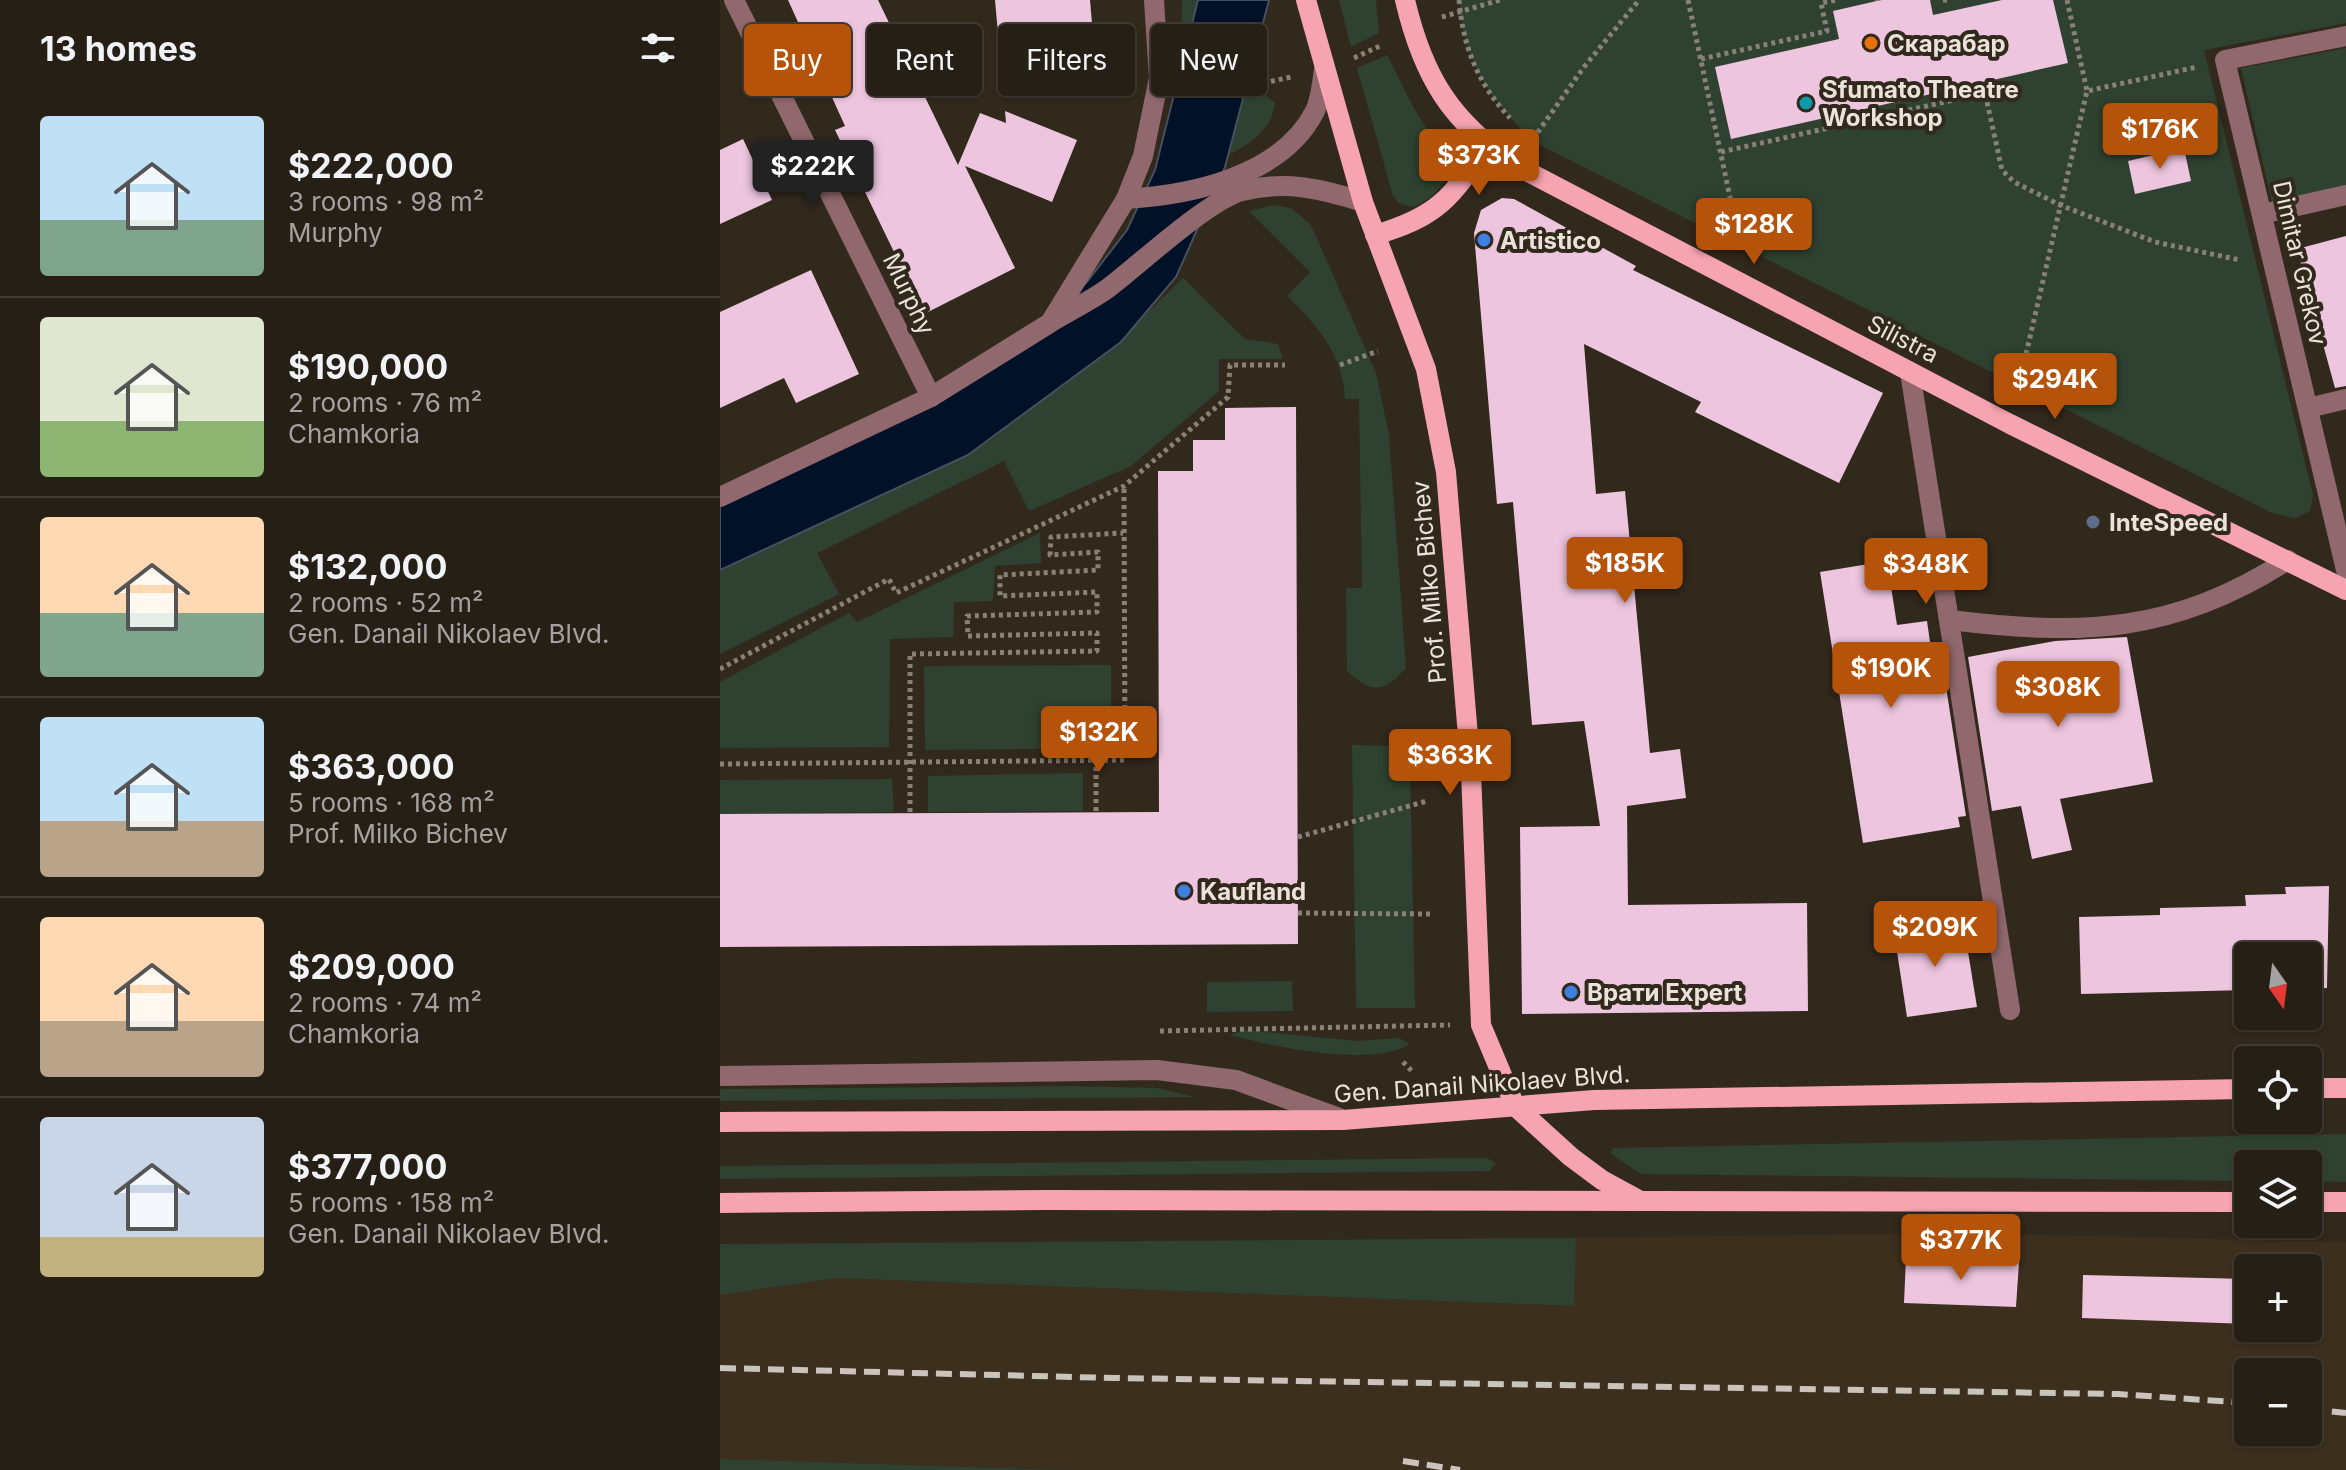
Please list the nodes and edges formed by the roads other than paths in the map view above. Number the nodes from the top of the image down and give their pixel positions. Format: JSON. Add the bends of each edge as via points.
{"nodes":[{"id":1,"x":734,"y":0,"type":"edge"},
{"id":2,"x":1154,"y":0,"type":"edge"},
{"id":3,"x":1306,"y":0,"type":"edge"},
{"id":4,"x":1405,"y":0,"type":"edge"},
{"id":5,"x":2346,"y":36,"type":"edge"},
{"id":6,"x":1324,"y":69,"type":"junction"},
{"id":7,"x":1486,"y":145,"type":"junction"},
{"id":8,"x":2346,"y":195,"type":"edge"},
{"id":9,"x":1126,"y":199,"type":"junction"},
{"id":10,"x":1363,"y":202,"type":"junction"},
{"id":11,"x":2262,"y":214,"type":"junction"},
{"id":12,"x":1375,"y":235,"type":"junction"},
{"id":13,"x":1050,"y":323,"type":"junction"},
{"id":14,"x":1910,"y":372,"type":"junction"},
{"id":15,"x":931,"y":397,"type":"junction"},
{"id":16,"x":2346,"y":399,"type":"edge"},
{"id":17,"x":2308,"y":408,"type":"junction"},
{"id":18,"x":720,"y":497,"type":"edge"},
{"id":19,"x":2288,"y":560,"type":"junction"},
{"id":20,"x":2346,"y":570,"type":"edge"},
{"id":21,"x":2346,"y":590,"type":"edge"},
{"id":22,"x":1950,"y":620,"type":"junction"},
{"id":23,"x":2010,"y":1010,"type":"dead end"},
{"id":24,"x":720,"y":1076,"type":"edge"},
{"id":25,"x":2322,"y":1088,"type":"edge"},
{"id":26,"x":2346,"y":1088,"type":"edge"},
{"id":27,"x":2234,"y":1089,"type":"edge"},
{"id":28,"x":1515,"y":1106,"type":"junction"},
{"id":29,"x":1343,"y":1120,"type":"junction"},
{"id":30,"x":720,"y":1122,"type":"edge"},
{"id":31,"x":1641,"y":1201,"type":"junction"},
{"id":32,"x":2234,"y":1202,"type":"edge"},
{"id":33,"x":2322,"y":1202,"type":"edge"},
{"id":34,"x":2346,"y":1202,"type":"edge"},
{"id":35,"x":720,"y":1203,"type":"edge"}],
"edges":[{"from":1,"to":15,"type":"street","name":"Murphy"},
{"from":2,"to":9,"type":"street","via":[[1159,78],[1143,156]]},
{"from":3,"to":6,"type":"main road","name":"Prof. Milko Bichev"},
{"from":4,"to":7,"type":"main road","name":"Silistra","via":[[1432,82],[1463,125]]},
{"from":5,"to":11,"type":"street","name":"Dimitar Grekov","via":[[2225,60]]},
{"from":6,"to":9,"type":"street","via":[[1317,108],[1300,136],[1266,163],[1161,197]]},
{"from":6,"to":10,"type":"main road","name":"Prof. Milko Bichev"},
{"from":7,"to":12,"type":"main road","via":[[1457,190],[1431,212]]},
{"from":7,"to":14,"type":"main road","name":"Silistra"},
{"from":8,"to":11,"type":"street"},
{"from":9,"to":13,"type":"street"},
{"from":10,"to":12,"type":"main road","name":"Prof. Milko Bichev"},
{"from":10,"to":13,"type":"street","via":[[1317,187],[1239,192],[1104,291]]},
{"from":11,"to":17,"type":"street","name":"Dimitar Grekov"},
{"from":12,"to":28,"type":"main road","name":"Prof. Milko Bichev","via":[[1426,369],[1446,472],[1471,772],[1481,1025]]},
{"from":13,"to":15,"type":"street"},
{"from":14,"to":19,"type":"main road","name":"Silistra"},
{"from":14,"to":22,"type":"street"},
{"from":15,"to":18,"type":"street"},
{"from":16,"to":17,"type":"street"},
{"from":17,"to":20,"type":"street","name":"Dimitar Grekov"},
{"from":19,"to":21,"type":"main road","name":"Silistra"},
{"from":19,"to":22,"type":"street","via":[[2254,582],[2191,608],[2114,628],[2058,631]]},
{"from":22,"to":23,"type":"street"},
{"from":24,"to":29,"type":"street","via":[[1157,1070],[1236,1080]]},
{"from":25,"to":26,"type":"main road"},
{"from":27,"to":28,"type":"main road","name":"Gen. Danail Nikolaev Blvd.","via":[[1594,1100]]},
{"from":28,"to":29,"type":"main road","name":"Gen. Danail Nikolaev Blvd."},
{"from":28,"to":31,"type":"main road","name":"Prof. Milko Bichev","via":[[1581,1165]]},
{"from":29,"to":30,"type":"main road","name":"Gen. Danail Nikolaev Blvd."},
{"from":31,"to":32,"type":"main road"},
{"from":31,"to":35,"type":"main road"},
{"from":33,"to":34,"type":"main road"}]}
